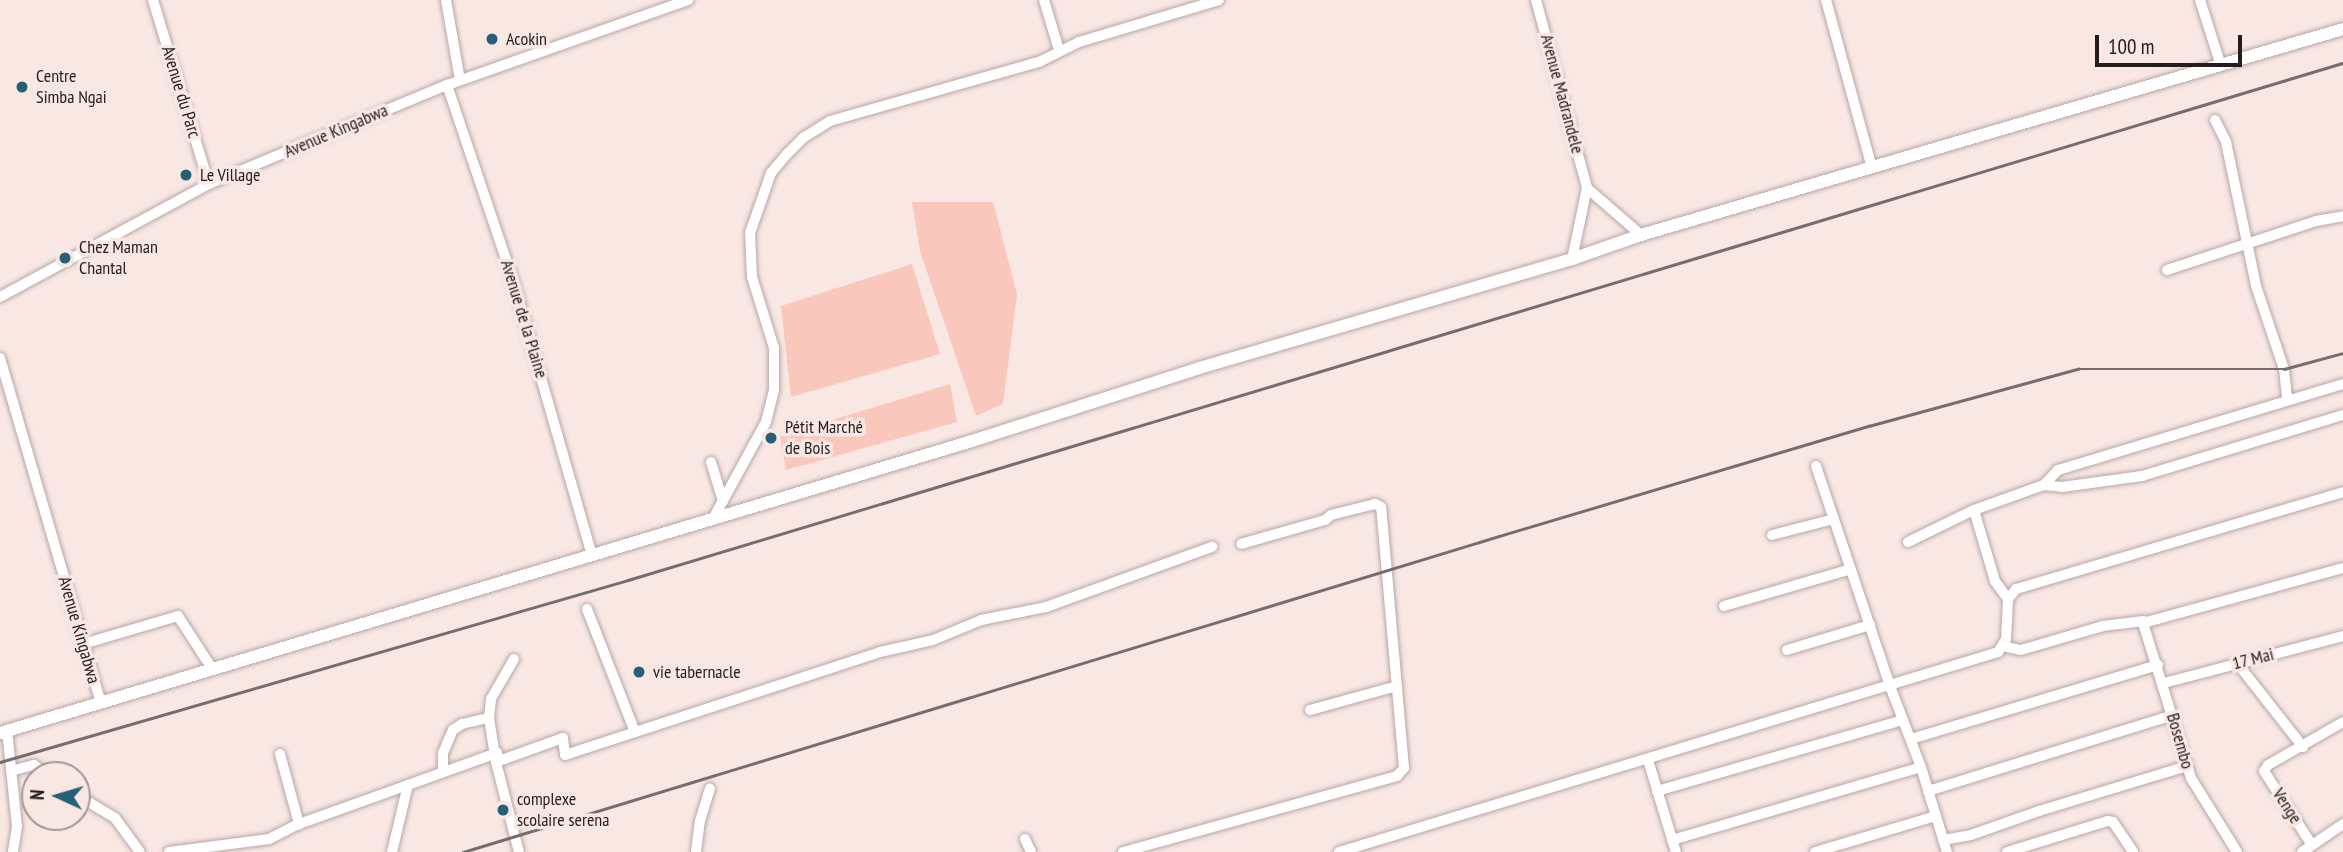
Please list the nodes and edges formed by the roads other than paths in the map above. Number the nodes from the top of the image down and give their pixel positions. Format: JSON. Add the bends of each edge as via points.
{"nodes":[{"id":1,"x":153,"y":0,"type":"edge"},
{"id":2,"x":446,"y":0,"type":"edge"},
{"id":3,"x":1044,"y":0,"type":"edge"},
{"id":4,"x":1216,"y":0,"type":"edge"},
{"id":5,"x":1536,"y":0,"type":"edge"},
{"id":6,"x":1826,"y":0,"type":"edge"},
{"id":7,"x":2200,"y":0,"type":"edge"},
{"id":8,"x":680,"y":1,"type":"edge"},
{"id":9,"x":2343,"y":29,"type":"edge"},
{"id":10,"x":1059,"y":50,"type":"junction"},
{"id":11,"x":2221,"y":66,"type":"junction"},
{"id":12,"x":460,"y":80,"type":"junction"},
{"id":13,"x":447,"y":85,"type":"junction"},
{"id":14,"x":2215,"y":120,"type":"dead end"},
{"id":15,"x":1872,"y":168,"type":"junction"},
{"id":16,"x":209,"y":184,"type":"junction"},
{"id":17,"x":1587,"y":188,"type":"junction"},
{"id":18,"x":2343,"y":216,"type":"edge"},
{"id":19,"x":1642,"y":235,"type":"junction"},
{"id":20,"x":2248,"y":242,"type":"junction"},
{"id":21,"x":1572,"y":259,"type":"junction"},
{"id":22,"x":2167,"y":270,"type":"dead end"},
{"id":23,"x":0,"y":297,"type":"edge"},
{"id":24,"x":0,"y":358,"type":"edge"},
{"id":25,"x":2343,"y":384,"type":"edge"},
{"id":26,"x":2287,"y":400,"type":"junction"},
{"id":27,"x":2343,"y":415,"type":"edge"},
{"id":28,"x":711,"y":462,"type":"dead end"},
{"id":29,"x":1816,"y":466,"type":"dead end"},
{"id":30,"x":2043,"y":485,"type":"junction"},
{"id":31,"x":2343,"y":492,"type":"edge"},
{"id":32,"x":723,"y":501,"type":"junction"},
{"id":33,"x":1974,"y":510,"type":"junction"},
{"id":34,"x":714,"y":517,"type":"junction"},
{"id":35,"x":1834,"y":519,"type":"junction"},
{"id":36,"x":1772,"y":535,"type":"dead end"},
{"id":37,"x":1908,"y":542,"type":"dead end"},
{"id":38,"x":1241,"y":544,"type":"dead end"},
{"id":39,"x":1212,"y":547,"type":"dead end"},
{"id":40,"x":592,"y":556,"type":"junction"},
{"id":41,"x":2343,"y":568,"type":"edge"},
{"id":42,"x":1851,"y":569,"type":"junction"},
{"id":43,"x":2008,"y":598,"type":"junction"},
{"id":44,"x":1724,"y":606,"type":"dead end"},
{"id":45,"x":587,"y":609,"type":"dead end"},
{"id":46,"x":2143,"y":622,"type":"junction"},
{"id":47,"x":1870,"y":625,"type":"junction"},
{"id":48,"x":2343,"y":636,"type":"edge"},
{"id":49,"x":83,"y":643,"type":"junction"},
{"id":50,"x":2003,"y":646,"type":"junction"},
{"id":51,"x":1787,"y":650,"type":"dead end"},
{"id":52,"x":514,"y":659,"type":"dead end"},
{"id":53,"x":2237,"y":663,"type":"junction"},
{"id":54,"x":2158,"y":664,"type":"junction"},
{"id":55,"x":211,"y":667,"type":"junction"},
{"id":56,"x":2164,"y":683,"type":"junction"},
{"id":57,"x":1397,"y":686,"type":"junction"},
{"id":58,"x":1890,"y":686,"type":"junction"},
{"id":59,"x":100,"y":701,"type":"junction"},
{"id":60,"x":1310,"y":710,"type":"dead end"},
{"id":61,"x":2173,"y":715,"type":"junction"},
{"id":62,"x":489,"y":718,"type":"junction"},
{"id":63,"x":1903,"y":720,"type":"junction"},
{"id":64,"x":2343,"y":722,"type":"edge"},
{"id":65,"x":4,"y":732,"type":"edge"},
{"id":66,"x":635,"y":732,"type":"junction"},
{"id":67,"x":1911,"y":740,"type":"junction"},
{"id":68,"x":2303,"y":747,"type":"junction"},
{"id":69,"x":280,"y":754,"type":"dead end"},
{"id":70,"x":497,"y":757,"type":"junction"},
{"id":71,"x":1648,"y":760,"type":"junction"},
{"id":72,"x":2187,"y":766,"type":"junction"},
{"id":73,"x":1922,"y":767,"type":"junction"},
{"id":74,"x":21,"y":768,"type":"edge"},
{"id":75,"x":11,"y":771,"type":"junction"},
{"id":76,"x":443,"y":772,"type":"junction"},
{"id":77,"x":408,"y":785,"type":"junction"},
{"id":78,"x":710,"y":789,"type":"dead end"},
{"id":79,"x":1657,"y":791,"type":"junction"},
{"id":80,"x":1928,"y":791,"type":"junction"},
{"id":81,"x":91,"y":803,"type":"edge"},
{"id":82,"x":1936,"y":816,"type":"junction"},
{"id":83,"x":299,"y":824,"type":"junction"},
{"id":84,"x":2343,"y":824,"type":"edge"},
{"id":85,"x":1025,"y":839,"type":"dead end"},
{"id":86,"x":1672,"y":840,"type":"junction"},
{"id":87,"x":1943,"y":840,"type":"junction"},
{"id":88,"x":2312,"y":845,"type":"junction"},
{"id":89,"x":516,"y":851,"type":"edge"},
{"id":90,"x":13,"y":852,"type":"edge"},
{"id":91,"x":140,"y":852,"type":"edge"},
{"id":92,"x":169,"y":852,"type":"edge"},
{"id":93,"x":392,"y":852,"type":"edge"},
{"id":94,"x":696,"y":852,"type":"edge"},
{"id":95,"x":1031,"y":852,"type":"edge"},
{"id":96,"x":1124,"y":852,"type":"edge"},
{"id":97,"x":1339,"y":852,"type":"edge"},
{"id":98,"x":1676,"y":852,"type":"edge"},
{"id":99,"x":1815,"y":852,"type":"edge"},
{"id":100,"x":1947,"y":852,"type":"edge"},
{"id":101,"x":2007,"y":852,"type":"edge"},
{"id":102,"x":2133,"y":852,"type":"edge"},
{"id":103,"x":2237,"y":852,"type":"edge"},
{"id":104,"x":2302,"y":852,"type":"edge"}],
"edges":[{"from":1,"to":16,"type":"street","name":"Avenue du Parc"},
{"from":2,"to":12,"type":"street"},
{"from":3,"to":10,"type":"street"},
{"from":4,"to":10,"type":"street"},
{"from":5,"to":17,"type":"street","name":"Avenue Madrandele"},
{"from":6,"to":15,"type":"street"},
{"from":7,"to":11,"type":"street"},
{"from":8,"to":12,"type":"street","name":"Avenue Kingabwa"},
{"from":9,"to":11,"type":"main road"},
{"from":10,"to":32,"type":"street","via":[[1039,62],[830,121],[803,138],[771,173],[750,233],[749,257],[774,348],[774,388],[766,422]]},
{"from":11,"to":15,"type":"main road"},
{"from":12,"to":13,"type":"street","name":"Avenue Kingabwa"},
{"from":13,"to":16,"type":"street","name":"Avenue Kingabwa"},
{"from":13,"to":40,"type":"street","name":"Avenue de la Plaine","via":[[527,327]]},
{"from":14,"to":20,"type":"street","via":[[2226,142]]},
{"from":15,"to":19,"type":"main road"},
{"from":16,"to":23,"type":"street","name":"Avenue Kingabwa"},
{"from":17,"to":19,"type":"street"},
{"from":17,"to":21,"type":"street"},
{"from":18,"to":20,"type":"street"},
{"from":19,"to":21,"type":"main road"},
{"from":20,"to":22,"type":"street"},
{"from":20,"to":26,"type":"street","via":[[2256,286],[2284,369]]},
{"from":21,"to":34,"type":"main road"},
{"from":24,"to":49,"type":"street","name":"Avenue Kingabwa"},
{"from":25,"to":26,"type":"street"},
{"from":26,"to":30,"type":"street","via":[[2058,471]]},
{"from":27,"to":30,"type":"street","via":[[2142,476],[2062,487]]},
{"from":28,"to":32,"type":"street"},
{"from":29,"to":35,"type":"street"},
{"from":30,"to":33,"type":"street"},
{"from":31,"to":43,"type":"street","via":[[2016,589]]},
{"from":32,"to":34,"type":"street"},
{"from":33,"to":37,"type":"street"},
{"from":33,"to":43,"type":"street","via":[[1995,582]]},
{"from":34,"to":40,"type":"main road"},
{"from":35,"to":36,"type":"street"},
{"from":35,"to":42,"type":"street"},
{"from":38,"to":57,"type":"street","via":[[1331,515],[1375,504],[1381,507]]},
{"from":39,"to":66,"type":"street","via":[[1046,607],[981,620],[933,640],[880,652]]},
{"from":40,"to":55,"type":"main road"},
{"from":41,"to":46,"type":"street"},
{"from":42,"to":44,"type":"street"},
{"from":42,"to":47,"type":"street"},
{"from":43,"to":50,"type":"street"},
{"from":45,"to":66,"type":"street"},
{"from":46,"to":50,"type":"street","via":[[2102,626],[2021,650]]},
{"from":46,"to":54,"type":"street","name":"Bosembo"},
{"from":47,"to":51,"type":"street"},
{"from":47,"to":58,"type":"street"},
{"from":48,"to":53,"type":"street","name":"17 Mai"},
{"from":49,"to":55,"type":"street","via":[[178,616]]},
{"from":49,"to":59,"type":"street","name":"Avenue Kingabwa"},
{"from":50,"to":58,"type":"street","via":[[1998,652]]},
{"from":52,"to":62,"type":"street","via":[[491,699]]},
{"from":53,"to":56,"type":"street","name":"17 Mai"},
{"from":53,"to":68,"type":"street"},
{"from":54,"to":56,"type":"street","name":"Bosembo"},
{"from":54,"to":67,"type":"street"},
{"from":55,"to":59,"type":"main road"},
{"from":56,"to":61,"type":"street","name":"Bosembo"},
{"from":57,"to":60,"type":"street"},
{"from":57,"to":96,"type":"street","via":[[1405,758],[1397,776]]},
{"from":58,"to":63,"type":"street"},
{"from":58,"to":71,"type":"street"},
{"from":59,"to":65,"type":"main road"},
{"from":61,"to":72,"type":"street","name":"Bosembo"},
{"from":61,"to":80,"type":"street"},
{"from":62,"to":70,"type":"street"},
{"from":62,"to":76,"type":"street","via":[[453,730],[443,753]]},
{"from":63,"to":67,"type":"street"},
{"from":63,"to":79,"type":"street"},
{"from":64,"to":68,"type":"street","name":"Venge"},
{"from":65,"to":75,"type":"street"},
{"from":66,"to":70,"type":"street","via":[[565,755],[563,738]]},
{"from":67,"to":73,"type":"street"},
{"from":68,"to":88,"type":"street","name":"Venge","via":[[2264,771]]},
{"from":69,"to":83,"type":"street"},
{"from":70,"to":76,"type":"street"},
{"from":70,"to":89,"type":"street"},
{"from":71,"to":79,"type":"street"},
{"from":71,"to":97,"type":"street"},
{"from":72,"to":87,"type":"street"},
{"from":72,"to":103,"type":"street","name":"Bosembo","via":[[2202,799]]},
{"from":73,"to":80,"type":"street"},
{"from":73,"to":86,"type":"street"},
{"from":74,"to":75,"type":"street"},
{"from":75,"to":90,"type":"street","via":[[17,826]]},
{"from":76,"to":77,"type":"street"},
{"from":77,"to":83,"type":"street"},
{"from":77,"to":93,"type":"street"},
{"from":78,"to":94,"type":"street"},
{"from":79,"to":86,"type":"street"},
{"from":80,"to":82,"type":"street"},
{"from":81,"to":91,"type":"street","via":[[115,818]]},
{"from":82,"to":87,"type":"street"},
{"from":82,"to":99,"type":"street"},
{"from":83,"to":92,"type":"street","via":[[269,839]]},
{"from":84,"to":88,"type":"street"},
{"from":85,"to":95,"type":"street"},
{"from":86,"to":98,"type":"street"},
{"from":87,"to":100,"type":"street"},
{"from":88,"to":104,"type":"street"},
{"from":101,"to":102,"type":"street","via":[[2108,821]]}]}
